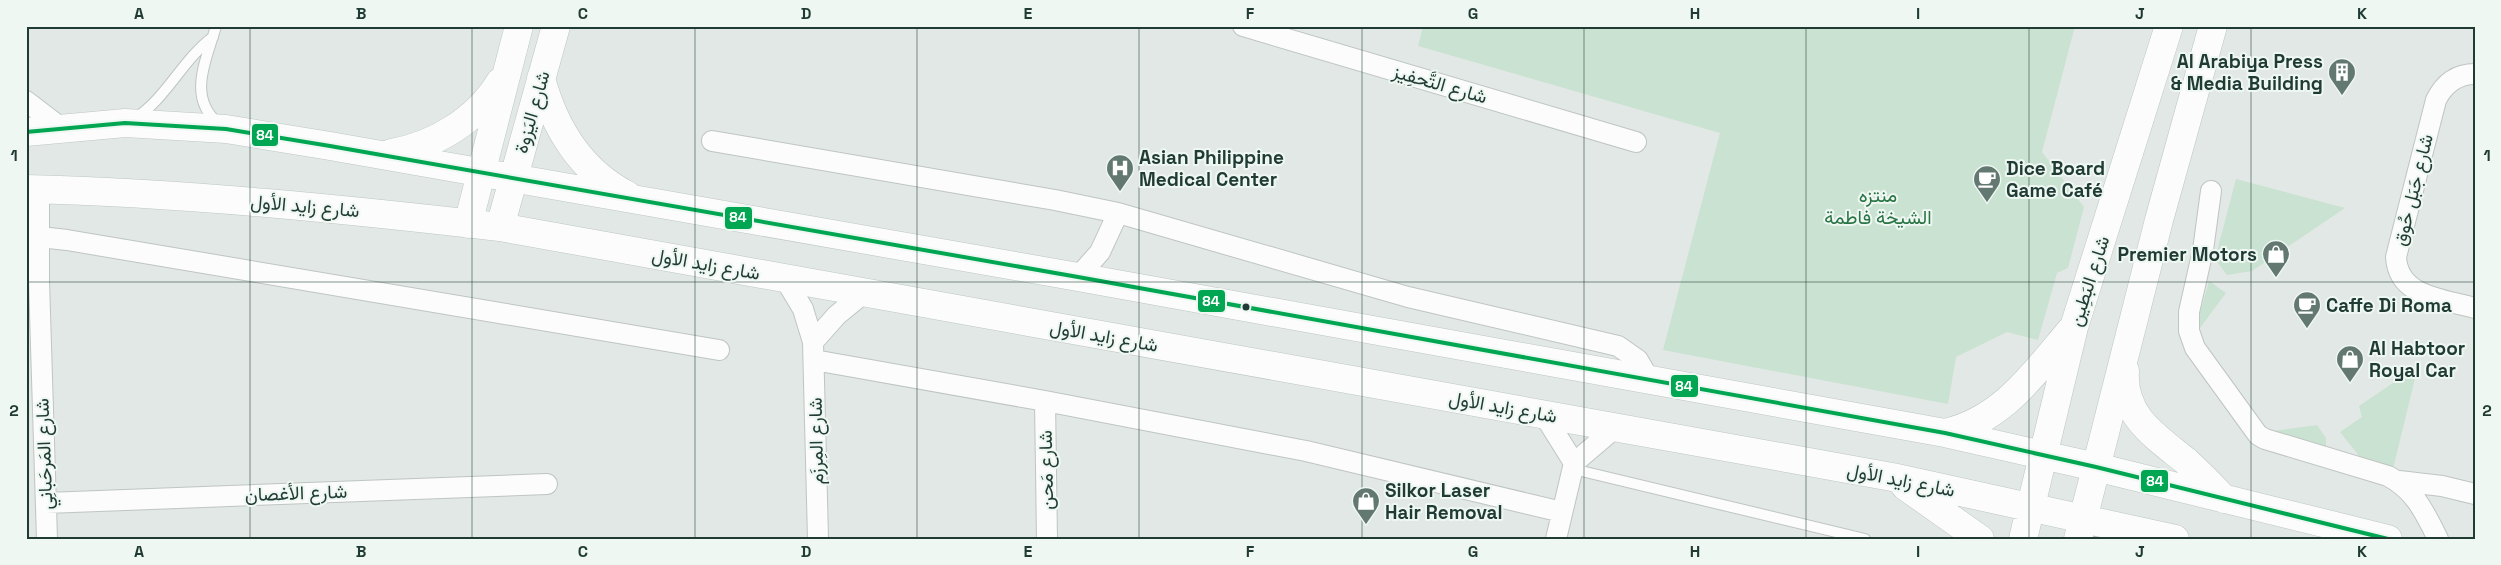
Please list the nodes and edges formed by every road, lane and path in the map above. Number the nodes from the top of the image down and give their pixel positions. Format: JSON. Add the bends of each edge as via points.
{"nodes":[{"id":1,"x":216,"y":26,"type":"edge"},
{"id":2,"x":520,"y":26,"type":"edge"},
{"id":3,"x":556,"y":26,"type":"edge"},
{"id":4,"x":1244,"y":26,"type":"edge"},
{"id":5,"x":2169,"y":26,"type":"edge"},
{"id":6,"x":2213,"y":26,"type":"edge"},
{"id":7,"x":213,"y":38,"type":"junction"},
{"id":8,"x":507,"y":70,"type":"junction"},
{"id":9,"x":2475,"y":74,"type":"edge"},
{"id":10,"x":541,"y":78,"type":"junction"},
{"id":11,"x":26,"y":101,"type":"edge"},
{"id":12,"x":125,"y":124,"type":"junction"},
{"id":13,"x":60,"y":128,"type":"junction"},
{"id":14,"x":226,"y":129,"type":"junction"},
{"id":15,"x":26,"y":132,"type":"edge"},
{"id":16,"x":712,"y":141,"type":"dead end"},
{"id":17,"x":1636,"y":142,"type":"dead end"},
{"id":18,"x":376,"y":155,"type":"junction"},
{"id":19,"x":480,"y":172,"type":"junction"},
{"id":20,"x":513,"y":178,"type":"junction"},
{"id":21,"x":32,"y":189,"type":"edge"},
{"id":22,"x":2211,"y":191,"type":"dead end"},
{"id":23,"x":637,"y":200,"type":"junction"},
{"id":24,"x":1118,"y":213,"type":"junction"},
{"id":25,"x":468,"y":224,"type":"junction"},
{"id":26,"x":500,"y":227,"type":"junction"},
{"id":27,"x":40,"y":237,"type":"junction"},
{"id":28,"x":1078,"y":277,"type":"junction"},
{"id":29,"x":785,"y":279,"type":"junction"},
{"id":30,"x":864,"y":293,"type":"junction"},
{"id":31,"x":2475,"y":308,"type":"edge"},
{"id":32,"x":2074,"y":327,"type":"junction"},
{"id":33,"x":2127,"y":342,"type":"junction"},
{"id":34,"x":719,"y":350,"type":"dead end"},
{"id":35,"x":814,"y":351,"type":"junction"},
{"id":36,"x":1649,"y":379,"type":"junction"},
{"id":37,"x":1045,"y":401,"type":"junction"},
{"id":38,"x":1544,"y":415,"type":"junction"},
{"id":39,"x":1615,"y":428,"type":"junction"},
{"id":40,"x":1945,"y":434,"type":"junction"},
{"id":41,"x":2043,"y":455,"type":"junction"},
{"id":42,"x":1573,"y":466,"type":"junction"},
{"id":43,"x":2096,"y":467,"type":"junction"},
{"id":44,"x":1892,"y":477,"type":"junction"},
{"id":45,"x":2399,"y":481,"type":"junction"},
{"id":46,"x":547,"y":484,"type":"dead end"},
{"id":47,"x":2475,"y":494,"type":"edge"},
{"id":48,"x":2225,"y":500,"type":"junction"},
{"id":49,"x":46,"y":503,"type":"junction"},
{"id":50,"x":2030,"y":507,"type":"junction"},
{"id":51,"x":1562,"y":512,"type":"junction"},
{"id":52,"x":2080,"y":528,"type":"edge"},
{"id":53,"x":2168,"y":538,"type":"edge"},
{"id":54,"x":47,"y":539,"type":"edge"},
{"id":55,"x":818,"y":539,"type":"edge"},
{"id":56,"x":1047,"y":539,"type":"edge"},
{"id":57,"x":1556,"y":539,"type":"edge"},
{"id":58,"x":1865,"y":539,"type":"edge"},
{"id":59,"x":1980,"y":539,"type":"edge"},
{"id":60,"x":2023,"y":539,"type":"edge"},
{"id":61,"x":2388,"y":539,"type":"edge"},
{"id":62,"x":2438,"y":539,"type":"edge"}],
"edges":[{"from":1,"to":7,"type":"lane"},
{"from":2,"to":8,"type":"main road","name":"شارع اليَزوة"},
{"from":3,"to":10,"type":"main road","name":"شارع اليَزوة"},
{"from":4,"to":17,"type":"street","name":"شارع التَّحفِيز"},
{"from":5,"to":32,"type":"main road","name":"شارع البَطِين"},
{"from":6,"to":33,"type":"main road"},
{"from":7,"to":12,"type":"lane","via":[[186,61],[159,97]]},
{"from":7,"to":14,"type":"lane","via":[[201,72],[201,91],[209,113]]},
{"from":8,"to":18,"type":"main road","via":[[484,102],[455,128],[417,146]]},
{"from":8,"to":19,"type":"main road","name":"شارع اليَزوة"},
{"from":9,"to":31,"type":"street","name":"شارع جَبَل حُوق","via":[[2449,82],[2436,100],[2396,258],[2400,276],[2413,290]]},
{"from":10,"to":20,"type":"main road","name":"شارع اليَزوة"},
{"from":10,"to":23,"type":"main road","via":[[555,118],[576,153],[604,180]]},
{"from":11,"to":13,"type":"street"},
{"from":12,"to":13,"type":"main road"},
{"from":12,"to":14,"type":"main road"},
{"from":13,"to":15,"type":"main road"},
{"from":14,"to":18,"type":"main road"},
{"from":16,"to":24,"type":"street"},
{"from":18,"to":19,"type":"main road"},
{"from":19,"to":20,"type":"main road"},
{"from":19,"to":25,"type":"main road","name":"شارع اليَزوة"},
{"from":20,"to":23,"type":"main road"},
{"from":20,"to":26,"type":"main road","name":"شارع اليَزوة"},
{"from":21,"to":25,"type":"main road","name":"شارع زايد الأول","via":[[254,201]]},
{"from":21,"to":27,"type":"street","name":"شارع المَرحَبانِي"},
{"from":22,"to":45,"type":"street","via":[[2188,322],[2195,348],[2258,435]]},
{"from":23,"to":28,"type":"main road"},
{"from":24,"to":28,"type":"street","via":[[1100,252]]},
{"from":24,"to":36,"type":"street","via":[[1408,298],[1618,346],[1638,360]]},
{"from":25,"to":26,"type":"main road","name":"شارع زايد الأول"},
{"from":26,"to":29,"type":"main road","name":"شارع زايد الأول"},
{"from":27,"to":34,"type":"street"},
{"from":27,"to":49,"type":"street","name":"شارع المَرحَبانِي"},
{"from":28,"to":36,"type":"main road"},
{"from":29,"to":30,"type":"main road","name":"شارع زايد الأول"},
{"from":29,"to":35,"type":"street","name":"شارع المِرزَم","via":[[803,309]]},
{"from":30,"to":35,"type":"street","via":[[837,315]]},
{"from":30,"to":38,"type":"main road","name":"شارع زايد الأول"},
{"from":32,"to":40,"type":"main road","via":[[2013,398],[1982,420]]},
{"from":32,"to":41,"type":"main road","name":"شارع البَطِين"},
{"from":33,"to":43,"type":"main road"},
{"from":33,"to":48,"type":"main road","via":[[2125,386],[2135,416]]},
{"from":35,"to":37,"type":"street"},
{"from":35,"to":55,"type":"street","name":"شارع المِرزَم"},
{"from":36,"to":40,"type":"main road"},
{"from":37,"to":51,"type":"street","via":[[1306,451]]},
{"from":37,"to":56,"type":"street","name":"شارع مَحن"},
{"from":38,"to":39,"type":"main road","name":"شارع زايد الأول"},
{"from":38,"to":42,"type":"street"},
{"from":39,"to":42,"type":"street"},
{"from":39,"to":44,"type":"main road","name":"شارع زايد الأول"},
{"from":40,"to":41,"type":"main road"},
{"from":41,"to":43,"type":"main road"},
{"from":41,"to":50,"type":"main road","name":"شارع البَطِين"},
{"from":42,"to":51,"type":"street"},
{"from":42,"to":58,"type":"lane"},
{"from":43,"to":48,"type":"main road"},
{"from":43,"to":52,"type":"main road"},
{"from":44,"to":50,"type":"main road","name":"شارع زايد الأول"},
{"from":44,"to":59,"type":"main road"},
{"from":45,"to":47,"type":"street"},
{"from":45,"to":62,"type":"street","via":[[2417,499]]},
{"from":46,"to":49,"type":"street","name":"شارع الأغصان"},
{"from":48,"to":61,"type":"main road"},
{"from":49,"to":54,"type":"street","name":"شارع المَرحَبانِي"},
{"from":50,"to":52,"type":"main road","name":"شارع زايد الأول"},
{"from":50,"to":60,"type":"main road","name":"شارع البَطِين"},
{"from":51,"to":57,"type":"street"},
{"from":52,"to":53,"type":"main road","name":"شارع زايد الأول"}]}
